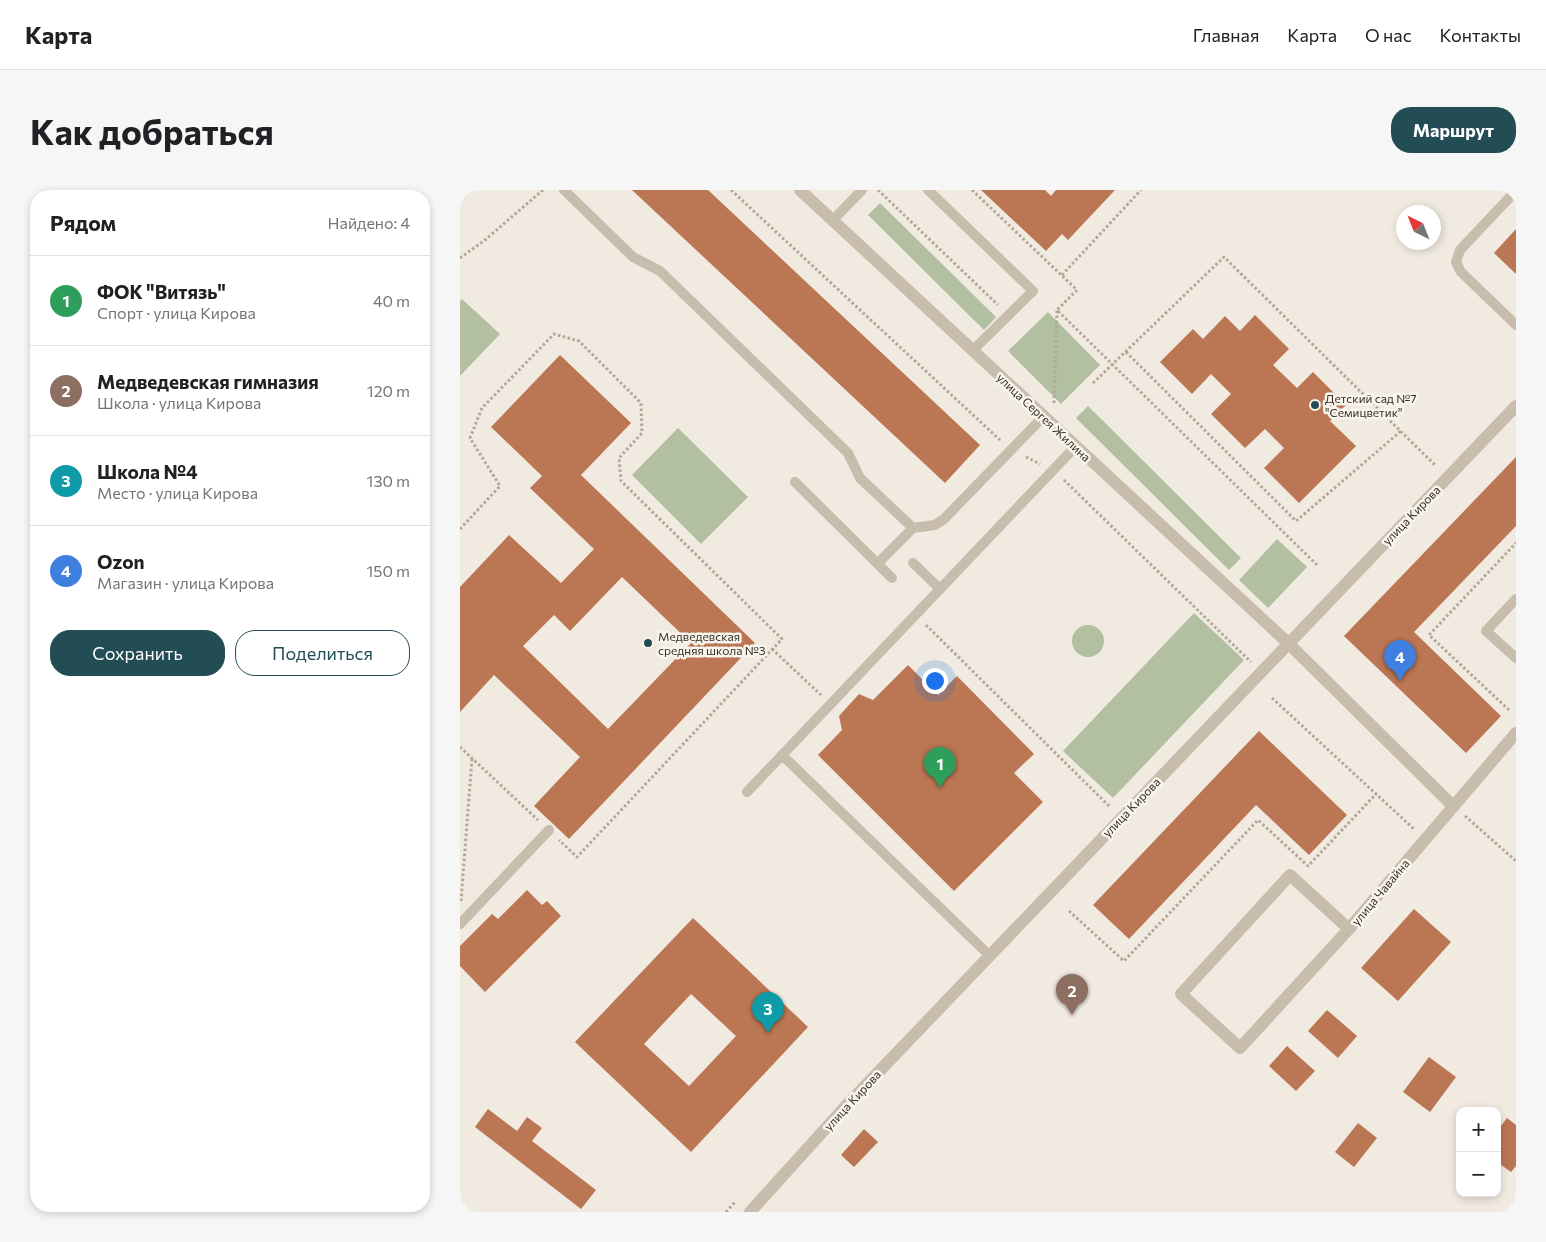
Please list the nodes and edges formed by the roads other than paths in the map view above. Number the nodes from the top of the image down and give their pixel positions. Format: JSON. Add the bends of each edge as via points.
{"nodes":[{"id":1,"x":564,"y":190,"type":"edge"},
{"id":2,"x":800,"y":190,"type":"edge"},
{"id":3,"x":862,"y":190,"type":"edge"},
{"id":4,"x":928,"y":190,"type":"edge"},
{"id":5,"x":1513,"y":190,"type":"edge"},
{"id":6,"x":833,"y":220,"type":"junction"},
{"id":7,"x":1516,"y":325,"type":"edge"},
{"id":8,"x":972,"y":351,"type":"junction"},
{"id":9,"x":1516,"y":406,"type":"edge"},
{"id":10,"x":1043,"y":417,"type":"junction"},
{"id":11,"x":1076,"y":446,"type":"junction"},
{"id":12,"x":796,"y":482,"type":"dead end"},
{"id":13,"x":913,"y":528,"type":"junction"},
{"id":14,"x":878,"y":563,"type":"junction"},
{"id":15,"x":913,"y":563,"type":"dead end"},
{"id":16,"x":892,"y":578,"type":"dead end"},
{"id":17,"x":940,"y":589,"type":"junction"},
{"id":18,"x":1516,"y":599,"type":"edge"},
{"id":19,"x":1288,"y":643,"type":"junction"},
{"id":20,"x":1516,"y":658,"type":"edge"},
{"id":21,"x":1516,"y":733,"type":"edge"},
{"id":22,"x":782,"y":755,"type":"junction"},
{"id":23,"x":747,"y":792,"type":"dead end"},
{"id":24,"x":1453,"y":806,"type":"junction"},
{"id":25,"x":548,"y":830,"type":"road end"},
{"id":26,"x":460,"y":924,"type":"edge"},
{"id":27,"x":1349,"y":930,"type":"junction"},
{"id":28,"x":990,"y":956,"type":"junction"},
{"id":29,"x":750,"y":1212,"type":"edge"}],
"edges":[{"from":1,"to":13,"type":"lane","via":[[633,256],[660,271],[848,453],[860,478]]},
{"from":2,"to":6,"type":"street","name":"улица Сергея Жилина"},
{"from":3,"to":6,"type":"lane"},
{"from":4,"to":8,"type":"lane","via":[[1033,291]]},
{"from":5,"to":7,"type":"lane","via":[[1460,250],[1456,262],[1461,272]]},
{"from":6,"to":8,"type":"street","name":"улица Сергея Жилина"},
{"from":8,"to":10,"type":"street","name":"улица Сергея Жилина"},
{"from":9,"to":19,"type":"street","name":"улица Кирова"},
{"from":10,"to":11,"type":"street","name":"улица Сергея Жилина"},
{"from":10,"to":13,"type":"lane","via":[[944,519],[935,525]]},
{"from":11,"to":17,"type":"lane"},
{"from":11,"to":19,"type":"street","name":"улица Сергея Жилина"},
{"from":12,"to":14,"type":"lane"},
{"from":13,"to":14,"type":"lane"},
{"from":14,"to":16,"type":"lane"},
{"from":15,"to":17,"type":"lane"},
{"from":17,"to":22,"type":"lane"},
{"from":18,"to":20,"type":"lane","via":[[1486,631]]},
{"from":19,"to":24,"type":"street","name":"улица Сергея Жилина"},
{"from":19,"to":28,"type":"street","name":"улица Кирова"},
{"from":21,"to":24,"type":"street","name":"улица Чавайна"},
{"from":22,"to":23,"type":"lane"},
{"from":22,"to":28,"type":"lane"},
{"from":24,"to":27,"type":"street","name":"улица Чавайна"},
{"from":25,"to":26,"type":"lane"},
{"from":27,"to":27,"type":"street","name":"улица Чавайна","via":[[1290,875],[1181,994],[1240,1048]]},
{"from":28,"to":29,"type":"street","name":"улица Кирова","via":[[845,1107]]}]}
